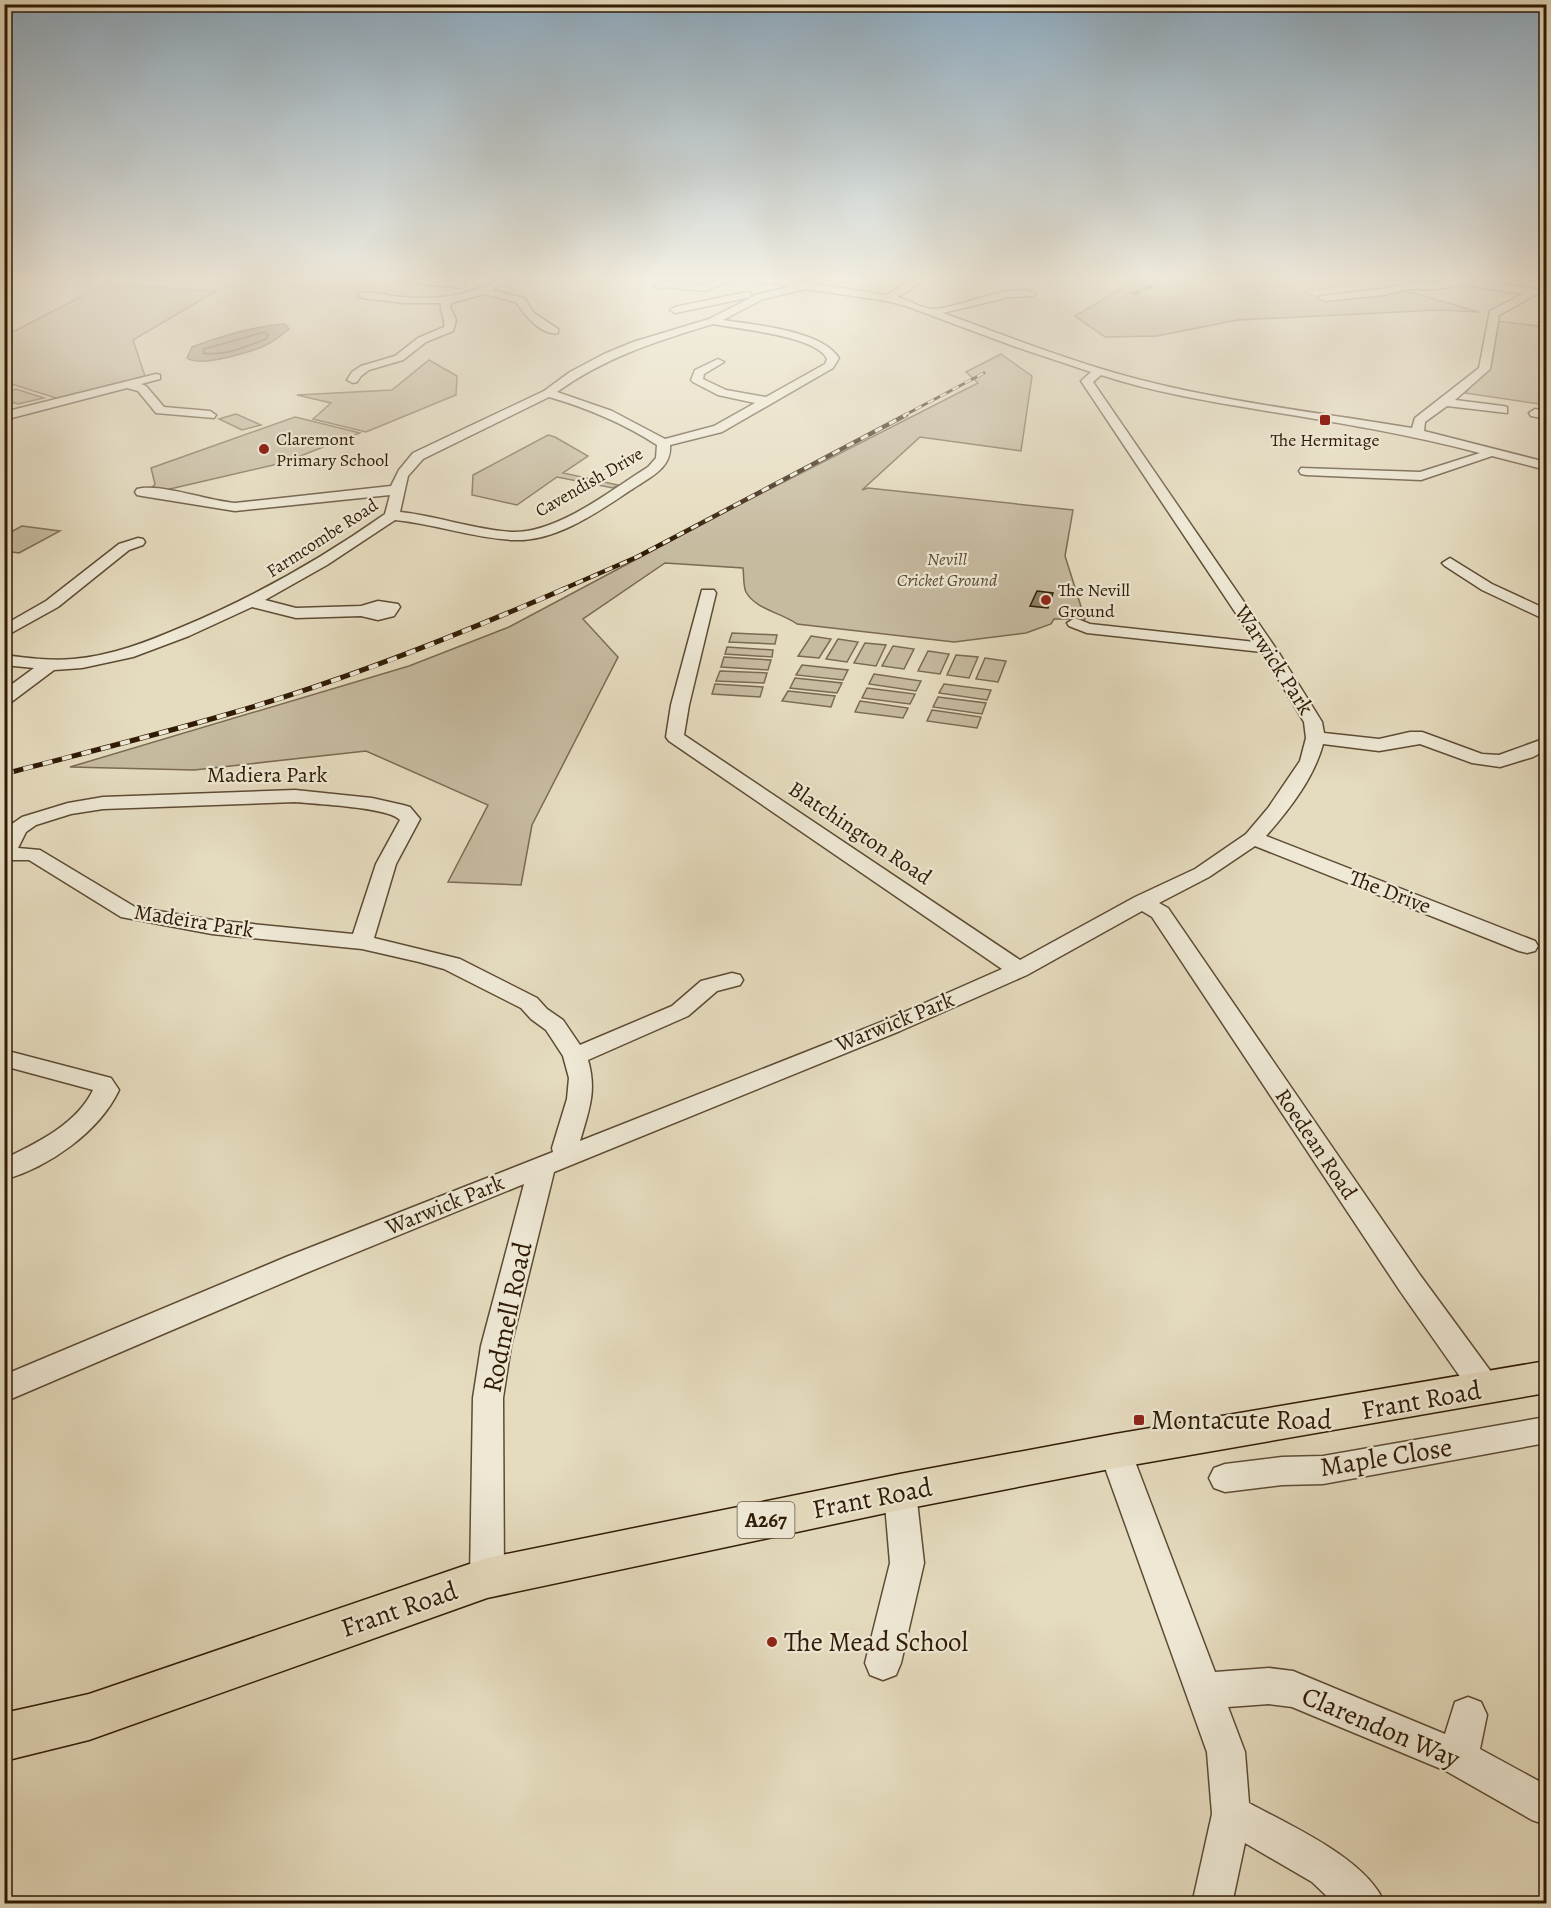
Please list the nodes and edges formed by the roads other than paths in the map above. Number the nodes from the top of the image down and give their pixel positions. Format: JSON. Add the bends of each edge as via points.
{"nodes":[{"id":1,"x":364,"y":368,"type":"edge"},
{"id":2,"x":585,"y":368,"type":"edge"},
{"id":3,"x":707,"y":368,"type":"edge"},
{"id":4,"x":825,"y":368,"type":"edge"},
{"id":5,"x":1091,"y":368,"type":"edge"},
{"id":6,"x":1484,"y":368,"type":"edge"},
{"id":7,"x":1099,"y":371,"type":"junction"},
{"id":8,"x":156,"y":377,"type":"dead end"},
{"id":9,"x":350,"y":378,"type":"dead end"},
{"id":10,"x":125,"y":384,"type":"junction"},
{"id":11,"x":548,"y":393,"type":"junction"},
{"id":12,"x":768,"y":401,"type":"junction"},
{"id":13,"x":1445,"y":402,"type":"junction"},
{"id":14,"x":1503,"y":410,"type":"dead end"},
{"id":15,"x":210,"y":415,"type":"dead end"},
{"id":16,"x":4,"y":416,"type":"edge"},
{"id":17,"x":1418,"y":433,"type":"junction"},
{"id":18,"x":663,"y":443,"type":"junction"},
{"id":19,"x":1491,"y":450,"type":"junction"},
{"id":20,"x":1531,"y":462,"type":"junction"},
{"id":21,"x":1546,"y":466,"type":"edge"},
{"id":22,"x":1306,"y":471,"type":"dead end"},
{"id":23,"x":1546,"y":474,"type":"edge"},
{"id":24,"x":399,"y":490,"type":"junction"},
{"id":25,"x":142,"y":492,"type":"dead end"},
{"id":26,"x":392,"y":516,"type":"junction"},
{"id":27,"x":138,"y":542,"type":"dead end"},
{"id":28,"x":1450,"y":563,"type":"dead end"},
{"id":29,"x":708,"y":593,"type":"dead end"},
{"id":30,"x":253,"y":602,"type":"junction"},
{"id":31,"x":365,"y":611,"type":"dead end"},
{"id":32,"x":1546,"y":615,"type":"edge"},
{"id":33,"x":1075,"y":623,"type":"dead end"},
{"id":34,"x":4,"y":632,"type":"edge"},
{"id":35,"x":1267,"y":648,"type":"junction"},
{"id":36,"x":4,"y":660,"type":"edge"},
{"id":37,"x":51,"y":664,"type":"junction"},
{"id":38,"x":4,"y":699,"type":"edge"},
{"id":39,"x":1315,"y":738,"type":"junction"},
{"id":40,"x":1546,"y":743,"type":"edge"},
{"id":41,"x":1253,"y":838,"type":"junction"},
{"id":42,"x":5,"y":854,"type":"edge"},
{"id":43,"x":1143,"y":902,"type":"junction"},
{"id":44,"x":362,"y":942,"type":"junction"},
{"id":45,"x":1527,"y":946,"type":"dead end"},
{"id":46,"x":1019,"y":970,"type":"junction"},
{"id":47,"x":732,"y":980,"type":"dead end"},
{"id":48,"x":575,"y":1056,"type":"junction"},
{"id":49,"x":4,"y":1058,"type":"edge"},
{"id":50,"x":554,"y":1161,"type":"junction"},
{"id":51,"x":4,"y":1171,"type":"edge"},
{"id":52,"x":1546,"y":1377,"type":"edge"},
{"id":53,"x":4,"y":1389,"type":"edge"},
{"id":54,"x":1486,"y":1389,"type":"junction"},
{"id":55,"x":1546,"y":1430,"type":"edge"},
{"id":56,"x":1115,"y":1451,"type":"junction"},
{"id":57,"x":1225,"y":1478,"type":"dead end"},
{"id":58,"x":900,"y":1492,"type":"junction"},
{"id":59,"x":487,"y":1578,"type":"junction"},
{"id":60,"x":883,"y":1663,"type":"dead end"},
{"id":61,"x":1205,"y":1691,"type":"junction"},
{"id":62,"x":1468,"y":1715,"type":"dead end"},
{"id":63,"x":4,"y":1737,"type":"edge"},
{"id":64,"x":1459,"y":1758,"type":"junction"},
{"id":65,"x":1546,"y":1806,"type":"edge"},
{"id":66,"x":1231,"y":1814,"type":"junction"},
{"id":67,"x":1212,"y":1904,"type":"edge"},
{"id":68,"x":1365,"y":1904,"type":"edge"}],
"edges":[{"from":1,"to":9,"type":"street"},
{"from":2,"to":11,"type":"street","name":"Farmcombe Road"},
{"from":3,"to":12,"type":"street","via":[[699,372],[697,380],[705,386]]},
{"from":4,"to":12,"type":"street"},
{"from":5,"to":7,"type":"street"},
{"from":6,"to":13,"type":"street"},
{"from":7,"to":17,"type":"street","via":[[1195,395]]},
{"from":7,"to":35,"type":"street","name":"Warwick Park","via":[[1087,381]]},
{"from":8,"to":10,"type":"street"},
{"from":10,"to":15,"type":"street","via":[[142,388],[160,410]]},
{"from":10,"to":16,"type":"street"},
{"from":11,"to":18,"type":"street","name":"Cavendish Drive","via":[[609,412]]},
{"from":11,"to":24,"type":"street","name":"Farmcombe Road","via":[[418,456],[405,467]]},
{"from":12,"to":18,"type":"street","via":[[718,429]]},
{"from":13,"to":14,"type":"street"},
{"from":13,"to":17,"type":"street","via":[[1419,422]]},
{"from":17,"to":19,"type":"street"},
{"from":18,"to":26,"type":"street","name":"Cavendish Drive","via":[[664,456],[653,470],[574,518],[534,535],[541,544],[530,549],[522,547],[516,537]]},
{"from":19,"to":20,"type":"street"},
{"from":19,"to":22,"type":"street","via":[[1484,456],[1421,476]]},
{"from":20,"to":21,"type":"street"},
{"from":20,"to":23,"type":"street"},
{"from":24,"to":25,"type":"street","via":[[235,507],[216,507]]},
{"from":24,"to":26,"type":"street","name":"Farmcombe Road"},
{"from":26,"to":30,"type":"street","name":"Farmcombe Road","via":[[336,555]]},
{"from":27,"to":34,"type":"street","via":[[124,547],[52,604]]},
{"from":28,"to":32,"type":"street","via":[[1487,587]]},
{"from":29,"to":46,"type":"street","name":"Blatchington Road","via":[[675,737]]},
{"from":30,"to":31,"type":"street","via":[[296,613]]},
{"from":30,"to":37,"type":"street","name":"Farmcombe Road","via":[[136,652],[81,663]]},
{"from":33,"to":35,"type":"street","via":[[1087,628]]},
{"from":35,"to":39,"type":"street","name":"Warwick Park","via":[[1313,722]]},
{"from":36,"to":37,"type":"street","name":"Farmcombe Road"},
{"from":37,"to":38,"type":"street"},
{"from":39,"to":40,"type":"street","via":[[1379,745],[1422,738],[1479,759],[1500,761]]},
{"from":39,"to":41,"type":"street","name":"Warwick Park","via":[[1309,761],[1276,812]]},
{"from":41,"to":43,"type":"street","name":"Warwick Park","via":[[1202,873]]},
{"from":41,"to":45,"type":"street","name":"The Drive"},
{"from":42,"to":44,"type":"street","name":"Madeira Park","via":[[33,854],[129,912],[212,927]]},
{"from":42,"to":44,"type":"street","name":"Madiera Park","via":[[15,834],[29,821],[103,803],[295,796],[403,811],[410,819],[386,864]]},
{"from":43,"to":46,"type":"street","name":"Warwick Park"},
{"from":43,"to":54,"type":"street","name":"Roedean Road","via":[[1160,913]]},
{"from":44,"to":48,"type":"street","name":"Rodmell Road","via":[[452,964],[529,1003],[555,1025]]},
{"from":46,"to":50,"type":"street","name":"Warwick Park","via":[[892,1026]]},
{"from":47,"to":48,"type":"street","via":[[709,986],[680,1011]]},
{"from":48,"to":50,"type":"street","name":"Rodmell Road","via":[[581,1078],[580,1099],[565,1148]]},
{"from":49,"to":51,"type":"street","via":[[102,1084],[106,1090],[84,1120],[49,1149]]},
{"from":50,"to":53,"type":"street","name":"Warwick Park"},
{"from":50,"to":59,"type":"street","name":"Rodmell Road","via":[[496,1346],[488,1398]]},
{"from":52,"to":54,"type":"main road","name":"Frant Road","number":"A267"},
{"from":54,"to":56,"type":"main road","name":"Frant Road","number":"A267"},
{"from":55,"to":57,"type":"street","name":"Maple Close","via":[[1323,1470]]},
{"from":56,"to":58,"type":"main road","name":"Frant Road","number":"A267"},
{"from":56,"to":61,"type":"street"},
{"from":58,"to":59,"type":"main road","name":"Frant Road","number":"A267"},
{"from":58,"to":60,"type":"street","via":[[907,1563]]},
{"from":59,"to":63,"type":"main road","name":"Frant Road","number":"A267","via":[[89,1717]]},
{"from":61,"to":64,"type":"street","name":"Clarendon Way","via":[[1269,1686],[1293,1689]]},
{"from":61,"to":66,"type":"street","via":[[1226,1752]]},
{"from":62,"to":64,"type":"street"},
{"from":64,"to":65,"type":"street","name":"Clarendon Way"},
{"from":66,"to":67,"type":"street"},
{"from":66,"to":68,"type":"street","via":[[1326,1868]]}]}
